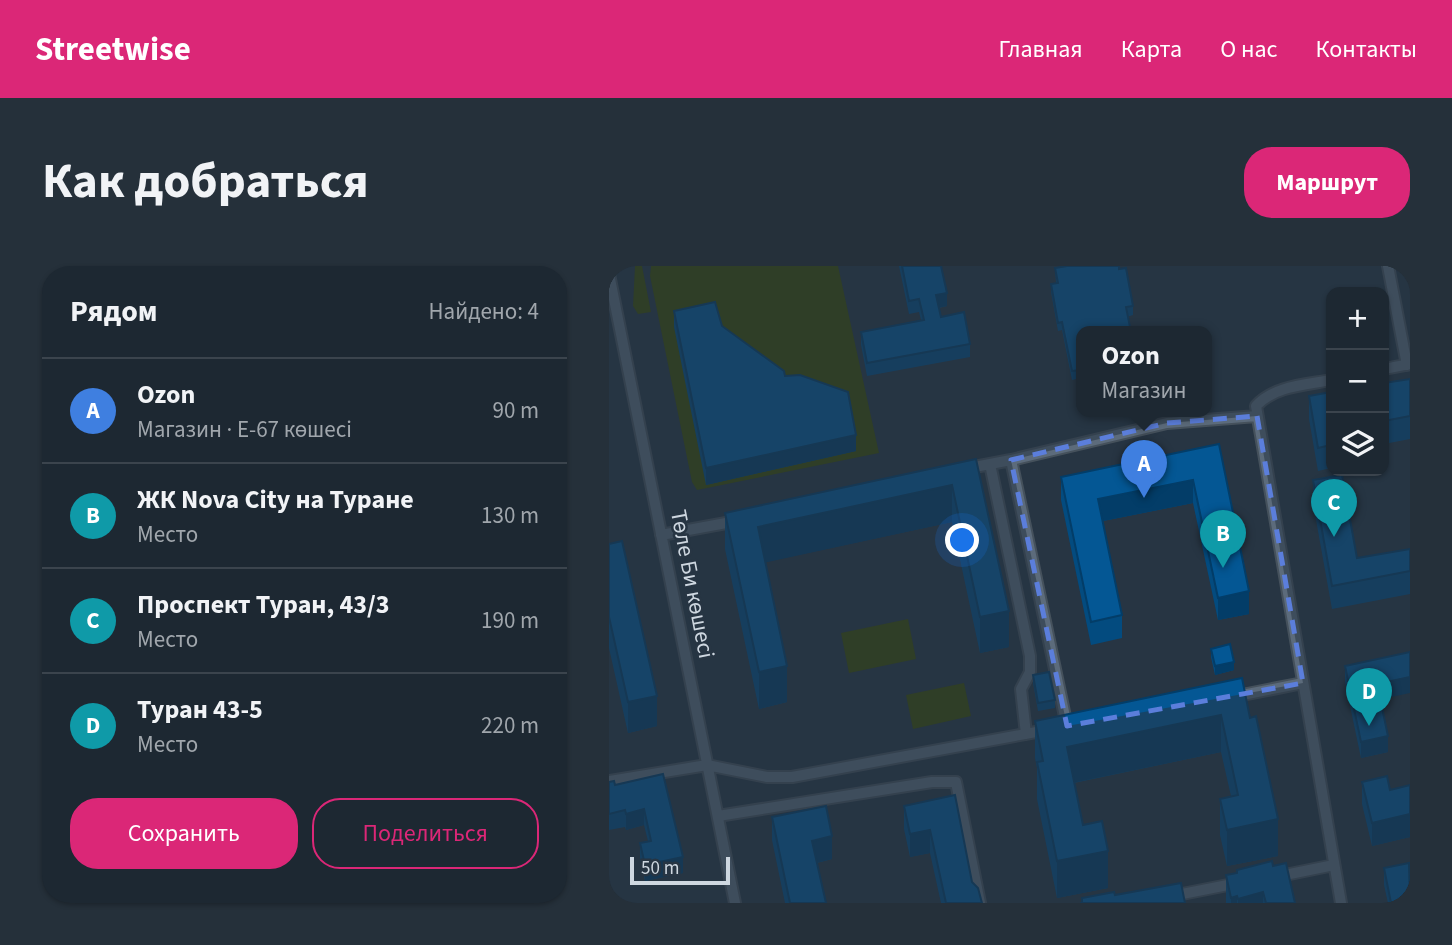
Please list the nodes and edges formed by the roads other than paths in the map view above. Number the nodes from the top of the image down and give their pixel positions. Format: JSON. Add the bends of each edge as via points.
{"nodes":[{"id":1,"x":1388,"y":266,"type":"edge"},
{"id":2,"x":609,"y":274,"type":"edge"},
{"id":3,"x":1408,"y":364,"type":"edge"},
{"id":4,"x":1389,"y":368,"type":"edge"},
{"id":5,"x":1326,"y":381,"type":"edge"},
{"id":6,"x":1257,"y":416,"type":"junction"},
{"id":7,"x":1011,"y":460,"type":"junction"},
{"id":8,"x":990,"y":464,"type":"junction"},
{"id":9,"x":955,"y":472,"type":"edge"},
{"id":10,"x":746,"y":519,"type":"edge"},
{"id":11,"x":661,"y":535,"type":"junction"},
{"id":12,"x":1303,"y":684,"type":"junction"},
{"id":13,"x":1218,"y":699,"type":"edge"},
{"id":14,"x":1081,"y":724,"type":"edge"},
{"id":15,"x":1067,"y":726,"type":"junction"},
{"id":16,"x":1026,"y":734,"type":"junction"},
{"id":17,"x":708,"y":765,"type":"junction"},
{"id":18,"x":609,"y":781,"type":"edge"},
{"id":19,"x":718,"y":816,"type":"junction"},
{"id":20,"x":1334,"y":865,"type":"junction"},
{"id":21,"x":1269,"y":878,"type":"edge"},
{"id":22,"x":1256,"y":880,"type":"edge"},
{"id":23,"x":1156,"y":899,"type":"edge"},
{"id":24,"x":735,"y":903,"type":"edge"},
{"id":25,"x":980,"y":903,"type":"edge"},
{"id":26,"x":1341,"y":903,"type":"edge"}],
"edges":[{"from":1,"to":3,"type":"street"},
{"from":2,"to":11,"type":"street","name":"Төле Би көшесі"},
{"from":3,"to":4,"type":"street"},
{"from":5,"to":6,"type":"street","via":[[1263,397],[1255,406]]},
{"from":6,"to":7,"type":"street","via":[[1167,422]]},
{"from":6,"to":12,"type":"street"},
{"from":7,"to":8,"type":"street"},
{"from":7,"to":15,"type":"street"},
{"from":8,"to":9,"type":"street"},
{"from":8,"to":16,"type":"street","via":[[1031,656],[1030,672],[1021,689]]},
{"from":10,"to":11,"type":"street"},
{"from":11,"to":17,"type":"street","name":"Төле Би көшесі"},
{"from":12,"to":13,"type":"street"},
{"from":12,"to":20,"type":"street"},
{"from":14,"to":15,"type":"street"},
{"from":15,"to":16,"type":"street"},
{"from":16,"to":17,"type":"street","via":[[792,777],[767,777]]},
{"from":17,"to":18,"type":"street"},
{"from":17,"to":19,"type":"street","name":"Төле Би көшесі"},
{"from":19,"to":24,"type":"street","name":"Төле Би көшесі"},
{"from":19,"to":25,"type":"street","via":[[955,782]]},
{"from":20,"to":21,"type":"street"},
{"from":20,"to":26,"type":"street"},
{"from":22,"to":23,"type":"street"}]}
